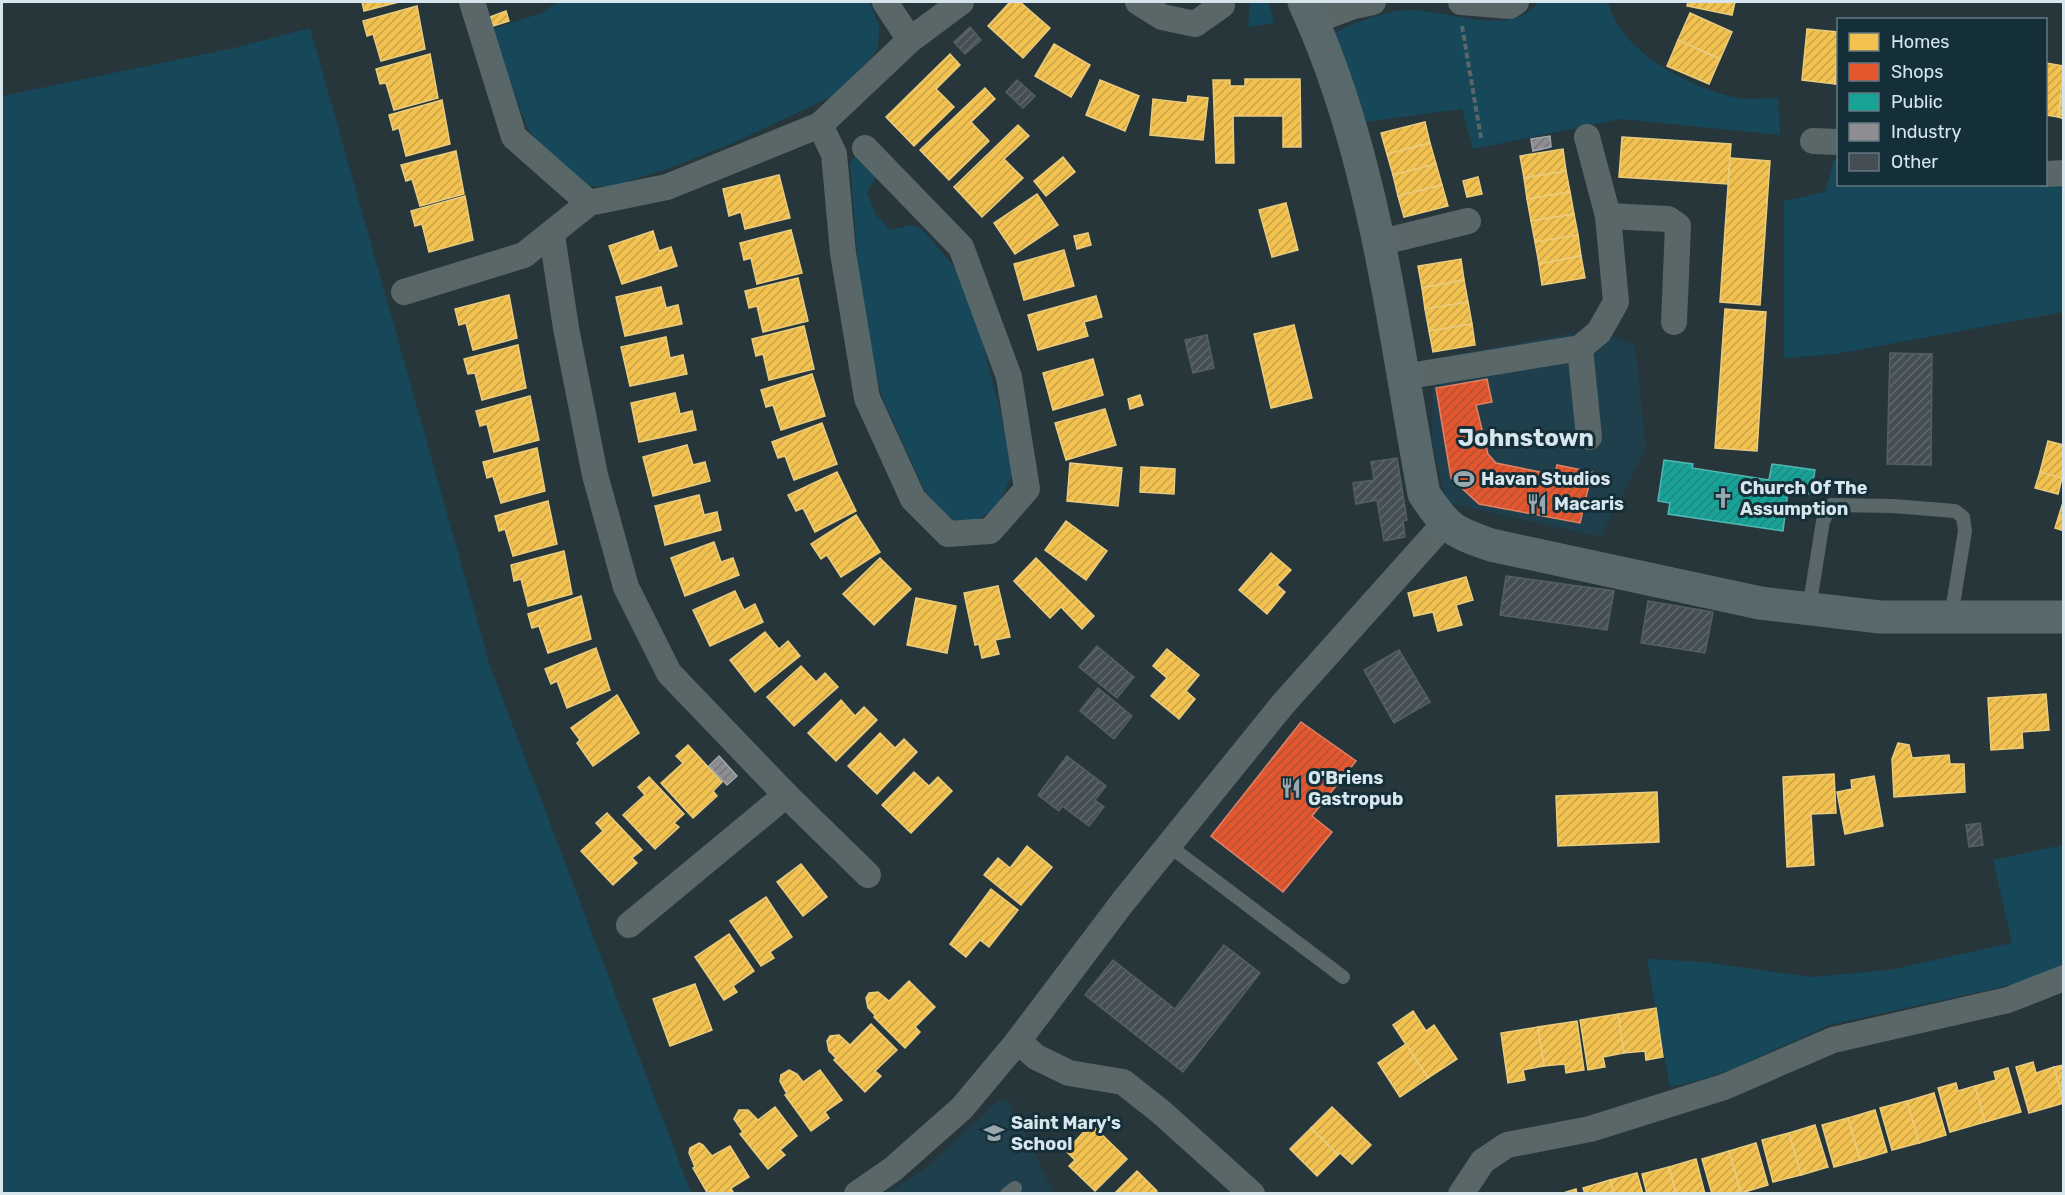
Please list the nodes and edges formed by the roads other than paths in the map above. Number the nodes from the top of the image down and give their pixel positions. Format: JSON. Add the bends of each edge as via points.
{"nodes":[{"id":1,"x":472,"y":2,"type":"edge"},
{"id":2,"x":885,"y":2,"type":"edge"},
{"id":3,"x":961,"y":2,"type":"edge"},
{"id":4,"x":1138,"y":2,"type":"edge"},
{"id":5,"x":1373,"y":2,"type":"edge"},
{"id":6,"x":1516,"y":2,"type":"edge"},
{"id":7,"x":1222,"y":5,"type":"dead end"},
{"id":8,"x":1309,"y":11,"type":"edge"},
{"id":9,"x":1461,"y":14,"type":"edge"},
{"id":10,"x":910,"y":40,"type":"junction"},
{"id":11,"x":820,"y":125,"type":"junction"},
{"id":12,"x":1587,"y":137,"type":"dead end"},
{"id":13,"x":1813,"y":141,"type":"dead end"},
{"id":14,"x":1837,"y":142,"type":"edge"},
{"id":15,"x":864,"y":148,"type":"dead end"},
{"id":16,"x":2064,"y":173,"type":"edge"},
{"id":17,"x":2047,"y":174,"type":"edge"},
{"id":18,"x":589,"y":203,"type":"junction"},
{"id":19,"x":1608,"y":216,"type":"junction"},
{"id":20,"x":1468,"y":221,"type":"dead end"},
{"id":21,"x":552,"y":235,"type":"junction"},
{"id":22,"x":1378,"y":243,"type":"junction"},
{"id":23,"x":404,"y":292,"type":"dead end"},
{"id":24,"x":1674,"y":321,"type":"dead end"},
{"id":25,"x":1580,"y":348,"type":"junction"},
{"id":26,"x":1403,"y":377,"type":"junction"},
{"id":27,"x":1589,"y":437,"type":"dead end"},
{"id":28,"x":1444,"y":524,"type":"junction"},
{"id":29,"x":1809,"y":609,"type":"junction"},
{"id":30,"x":1952,"y":617,"type":"junction"},
{"id":31,"x":2064,"y":617,"type":"edge"},
{"id":32,"x":786,"y":795,"type":"junction"},
{"id":33,"x":1168,"y":845,"type":"junction"},
{"id":34,"x":868,"y":875,"type":"dead end"},
{"id":35,"x":629,"y":925,"type":"dead end"},
{"id":36,"x":1343,"y":977,"type":"dead end"},
{"id":37,"x":2064,"y":978,"type":"edge"},
{"id":38,"x":1018,"y":1041,"type":"junction"},
{"id":39,"x":857,"y":1194,"type":"edge"},
{"id":40,"x":1252,"y":1194,"type":"edge"},
{"id":41,"x":1461,"y":1194,"type":"edge"}],
"edges":[{"from":1,"to":18,"type":"street","via":[[514,137]]},
{"from":2,"to":10,"type":"street"},
{"from":3,"to":10,"type":"street"},
{"from":4,"to":7,"type":"street","via":[[1162,17],[1195,24]]},
{"from":5,"to":8,"type":"street"},
{"from":6,"to":9,"type":"street"},
{"from":8,"to":22,"type":"street","via":[[1345,102]]},
{"from":10,"to":11,"type":"street"},
{"from":11,"to":15,"type":"street","via":[[834,154],[843,253],[867,398],[914,499],[948,534],[990,531],[1027,489],[1009,377],[962,247]]},
{"from":11,"to":18,"type":"street","via":[[667,187]]},
{"from":12,"to":19,"type":"street"},
{"from":13,"to":14,"type":"street"},
{"from":16,"to":17,"type":"street"},
{"from":18,"to":21,"type":"street"},
{"from":19,"to":24,"type":"street","via":[[1668,219],[1678,226]]},
{"from":19,"to":25,"type":"street","via":[[1616,302],[1599,332]]},
{"from":20,"to":22,"type":"street"},
{"from":21,"to":23,"type":"street","via":[[524,255]]},
{"from":21,"to":32,"type":"street","via":[[596,475],[626,587],[669,673]]},
{"from":22,"to":26,"type":"street"},
{"from":25,"to":26,"type":"street"},
{"from":25,"to":27,"type":"street"},
{"from":26,"to":28,"type":"street","via":[[1424,494]]},
{"from":28,"to":29,"type":"street","via":[[1491,545],[1760,603]]},
{"from":28,"to":33,"type":"street","via":[[1283,704]]},
{"from":29,"to":30,"type":"street","via":[[1880,617]]},
{"from":29,"to":30,"type":"lane","via":[[1823,521],[1831,505],[1893,506],[1955,511],[1964,517]]},
{"from":30,"to":31,"type":"street"},
{"from":32,"to":34,"type":"street"},
{"from":32,"to":35,"type":"street"},
{"from":33,"to":36,"type":"lane"},
{"from":33,"to":38,"type":"street"},
{"from":37,"to":41,"type":"street","via":[[2008,1000],[1833,1040],[1724,1087],[1590,1129],[1507,1145],[1482,1161]]},
{"from":38,"to":39,"type":"street","via":[[962,1108],[893,1169]]},
{"from":38,"to":40,"type":"street","via":[[1036,1057],[1069,1073],[1123,1082]]}]}
